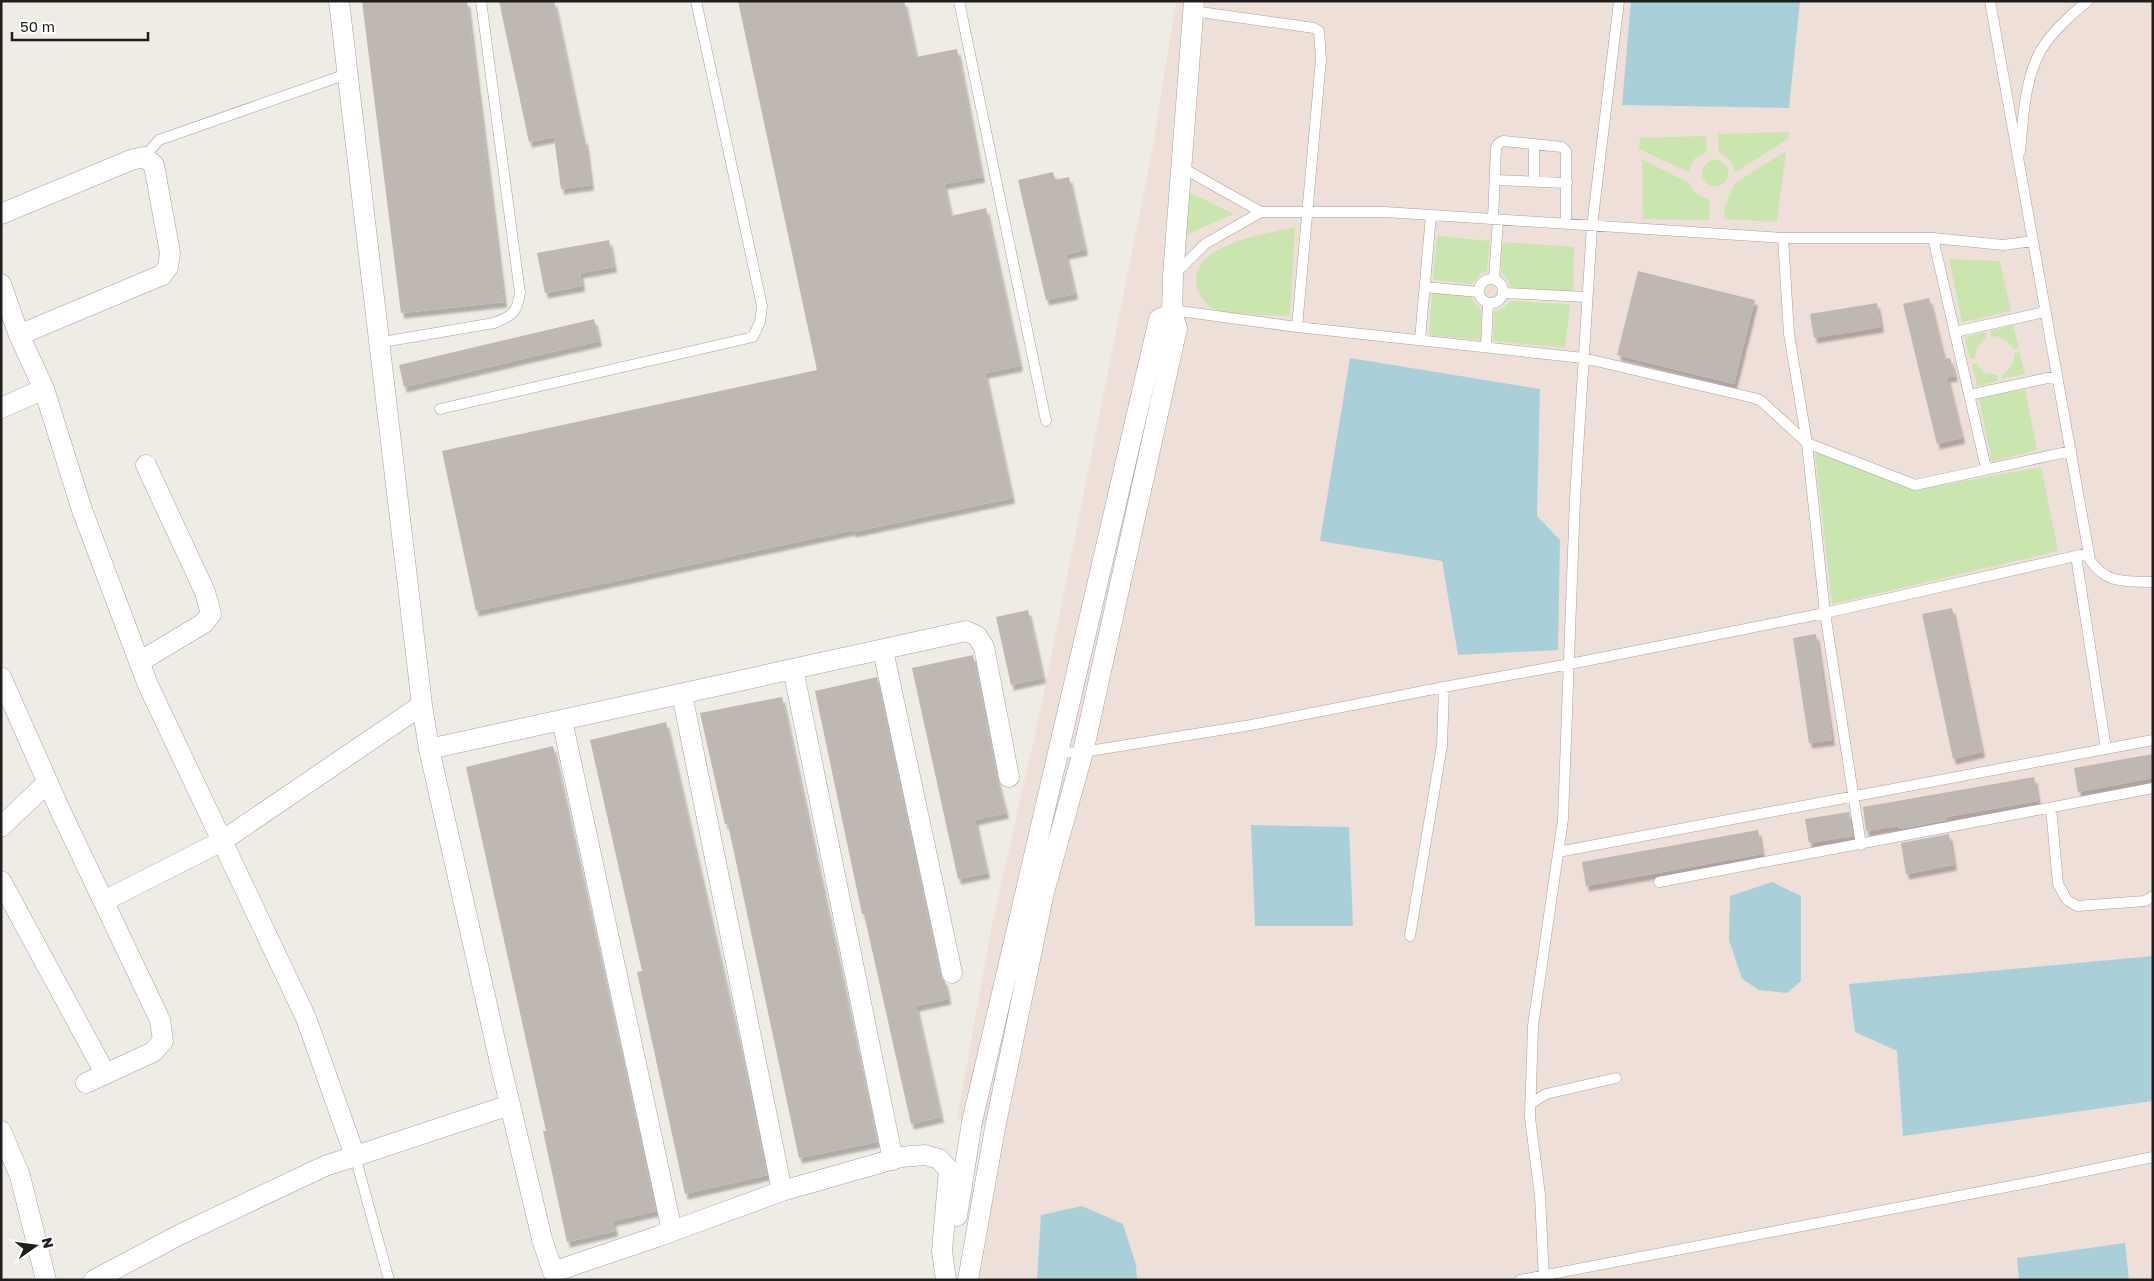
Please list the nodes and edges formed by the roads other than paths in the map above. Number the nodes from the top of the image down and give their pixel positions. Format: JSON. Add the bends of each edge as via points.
{"nodes":[{"id":1,"x":338,"y":1,"type":"edge"},
{"id":2,"x":481,"y":1,"type":"edge"},
{"id":3,"x":696,"y":1,"type":"edge"},
{"id":4,"x":958,"y":1,"type":"edge"},
{"id":5,"x":1619,"y":1,"type":"edge"},
{"id":6,"x":1990,"y":1,"type":"edge"},
{"id":7,"x":2088,"y":1,"type":"edge"},
{"id":8,"x":1193,"y":6,"type":"edge"},
{"id":9,"x":347,"y":74,"type":"junction"},
{"id":10,"x":1534,"y":144,"type":"junction"},
{"id":11,"x":144,"y":157,"type":"junction"},
{"id":12,"x":2019,"y":163,"type":"junction"},
{"id":13,"x":1181,"y":167,"type":"junction"},
{"id":14,"x":1495,"y":180,"type":"junction"},
{"id":15,"x":1534,"y":181,"type":"junction"},
{"id":16,"x":1567,"y":183,"type":"junction"},
{"id":17,"x":1261,"y":212,"type":"junction"},
{"id":18,"x":1308,"y":212,"type":"junction"},
{"id":19,"x":1,"y":214,"type":"edge"},
{"id":20,"x":1431,"y":215,"type":"junction"},
{"id":21,"x":1495,"y":220,"type":"junction"},
{"id":22,"x":1566,"y":224,"type":"junction"},
{"id":23,"x":1592,"y":226,"type":"junction"},
{"id":24,"x":1783,"y":238,"type":"junction"},
{"id":25,"x":1933,"y":238,"type":"junction"},
{"id":26,"x":2033,"y":241,"type":"junction"},
{"id":27,"x":1173,"y":276,"type":"junction"},
{"id":28,"x":1494,"y":279,"type":"junction"},
{"id":29,"x":1,"y":284,"type":"edge"},
{"id":30,"x":1425,"y":287,"type":"junction"},
{"id":31,"x":1478,"y":292,"type":"junction"},
{"id":32,"x":1503,"y":293,"type":"junction"},
{"id":33,"x":1587,"y":297,"type":"junction"},
{"id":34,"x":1488,"y":304,"type":"junction"},
{"id":35,"x":1172,"y":312,"type":"junction"},
{"id":36,"x":2045,"y":312,"type":"junction"},
{"id":37,"x":1297,"y":327,"type":"junction"},
{"id":38,"x":1955,"y":332,"type":"junction"},
{"id":39,"x":19,"y":335,"type":"junction"},
{"id":40,"x":1420,"y":340,"type":"junction"},
{"id":41,"x":378,"y":343,"type":"junction"},
{"id":42,"x":1486,"y":346,"type":"junction"},
{"id":43,"x":1583,"y":358,"type":"junction"},
{"id":44,"x":2057,"y":376,"type":"junction"},
{"id":45,"x":44,"y":389,"type":"junction"},
{"id":46,"x":1969,"y":395,"type":"junction"},
{"id":47,"x":1,"y":408,"type":"edge"},
{"id":48,"x":440,"y":409,"type":"dead end"},
{"id":49,"x":1046,"y":421,"type":"dead end"},
{"id":50,"x":1807,"y":443,"type":"junction"},
{"id":51,"x":2070,"y":451,"type":"junction"},
{"id":52,"x":146,"y":465,"type":"dead end"},
{"id":53,"x":1986,"y":468,"type":"junction"},
{"id":54,"x":2088,"y":553,"type":"junction"},
{"id":55,"x":2076,"y":556,"type":"junction"},
{"id":56,"x":2153,"y":582,"type":"edge"},
{"id":57,"x":1825,"y":613,"type":"junction"},
{"id":58,"x":883,"y":650,"type":"junction"},
{"id":59,"x":139,"y":662,"type":"junction"},
{"id":60,"x":1570,"y":664,"type":"junction"},
{"id":61,"x":793,"y":669,"type":"junction"},
{"id":62,"x":1,"y":677,"type":"edge"},
{"id":63,"x":1444,"y":687,"type":"junction"},
{"id":64,"x":682,"y":694,"type":"junction"},
{"id":65,"x":422,"y":706,"type":"junction"},
{"id":66,"x":562,"y":720,"type":"junction"},
{"id":67,"x":2153,"y":740,"type":"edge"},
{"id":68,"x":429,"y":749,"type":"junction"},
{"id":69,"x":2106,"y":749,"type":"junction"},
{"id":70,"x":1083,"y":752,"type":"junction"},
{"id":71,"x":1058,"y":753,"type":"junction"},
{"id":72,"x":1009,"y":777,"type":"dead end"},
{"id":73,"x":48,"y":782,"type":"junction"},
{"id":74,"x":2153,"y":788,"type":"edge"},
{"id":75,"x":1854,"y":796,"type":"junction"},
{"id":76,"x":2051,"y":808,"type":"junction"},
{"id":77,"x":1,"y":827,"type":"edge"},
{"id":78,"x":222,"y":841,"type":"junction"},
{"id":79,"x":1861,"y":845,"type":"junction"},
{"id":80,"x":1558,"y":852,"type":"junction"},
{"id":81,"x":1,"y":881,"type":"edge"},
{"id":82,"x":1659,"y":882,"type":"dead end"},
{"id":83,"x":2153,"y":896,"type":"edge"},
{"id":84,"x":104,"y":902,"type":"junction"},
{"id":85,"x":1410,"y":936,"type":"dead end"},
{"id":86,"x":952,"y":973,"type":"dead end"},
{"id":87,"x":105,"y":1073,"type":"junction"},
{"id":88,"x":1616,"y":1078,"type":"dead end"},
{"id":89,"x":86,"y":1083,"type":"dead end"},
{"id":90,"x":510,"y":1104,"type":"junction"},
{"id":91,"x":1530,"y":1104,"type":"junction"},
{"id":92,"x":972,"y":1122,"type":"junction"},
{"id":93,"x":995,"y":1128,"type":"junction"},
{"id":94,"x":1,"y":1131,"type":"edge"},
{"id":95,"x":354,"y":1156,"type":"junction"},
{"id":96,"x":2153,"y":1157,"type":"edge"},
{"id":97,"x":893,"y":1160,"type":"junction"},
{"id":98,"x":782,"y":1191,"type":"junction"},
{"id":99,"x":672,"y":1231,"type":"junction"},
{"id":100,"x":554,"y":1276,"type":"edge"},
{"id":101,"x":1544,"y":1278,"type":"edge"},
{"id":102,"x":46,"y":1280,"type":"edge"},
{"id":103,"x":94,"y":1280,"type":"edge"},
{"id":104,"x":389,"y":1280,"type":"edge"},
{"id":105,"x":946,"y":1280,"type":"edge"},
{"id":106,"x":968,"y":1280,"type":"edge"},
{"id":107,"x":1520,"y":1280,"type":"edge"}],
"edges":[{"from":1,"to":9,"type":"street"},
{"from":2,"to":41,"type":"lane","via":[[520,293],[518,306],[511,316],[494,323]]},
{"from":3,"to":48,"type":"lane","via":[[762,306],[760,322],[753,337]]},
{"from":4,"to":49,"type":"lane"},
{"from":5,"to":23,"type":"lane"},
{"from":6,"to":12,"type":"lane"},
{"from":7,"to":12,"type":"lane","via":[[2066,18],[2037,57],[2026,95]]},
{"from":8,"to":13,"type":"street"},
{"from":8,"to":18,"type":"lane","via":[[1319,31],[1321,59]]},
{"from":9,"to":11,"type":"lane","via":[[159,140]]},
{"from":9,"to":41,"type":"street"},
{"from":10,"to":14,"type":"lane","via":[[1503,141],[1498,144]]},
{"from":10,"to":15,"type":"lane"},
{"from":10,"to":16,"type":"lane","via":[[1562,147],[1566,151]]},
{"from":11,"to":19,"type":"street"},
{"from":11,"to":39,"type":"street","via":[[154,165],[170,253],[168,267],[162,275]]},
{"from":12,"to":26,"type":"lane"},
{"from":13,"to":17,"type":"lane"},
{"from":13,"to":27,"type":"street"},
{"from":14,"to":15,"type":"lane"},
{"from":14,"to":21,"type":"lane"},
{"from":15,"to":16,"type":"lane"},
{"from":16,"to":22,"type":"lane"},
{"from":17,"to":18,"type":"lane"},
{"from":17,"to":27,"type":"lane","via":[[1205,244]]},
{"from":18,"to":20,"type":"lane"},
{"from":18,"to":37,"type":"lane"},
{"from":20,"to":21,"type":"lane"},
{"from":20,"to":30,"type":"lane"},
{"from":21,"to":22,"type":"lane"},
{"from":21,"to":28,"type":"lane"},
{"from":22,"to":23,"type":"lane"},
{"from":23,"to":24,"type":"lane"},
{"from":23,"to":33,"type":"lane"},
{"from":24,"to":25,"type":"lane"},
{"from":24,"to":50,"type":"lane","via":[[1790,334]]},
{"from":25,"to":26,"type":"lane","via":[[2003,245]]},
{"from":25,"to":38,"type":"lane"},
{"from":26,"to":36,"type":"lane"},
{"from":27,"to":35,"type":"street"},
{"from":28,"to":31,"type":"lane","via":[[1483,282]]},
{"from":28,"to":32,"type":"lane","via":[[1502,286]]},
{"from":29,"to":39,"type":"street"},
{"from":30,"to":31,"type":"lane"},
{"from":30,"to":40,"type":"lane"},
{"from":31,"to":34,"type":"lane"},
{"from":32,"to":33,"type":"lane"},
{"from":32,"to":34,"type":"lane","via":[[1500,300]]},
{"from":33,"to":43,"type":"lane"},
{"from":34,"to":42,"type":"lane"},
{"from":35,"to":37,"type":"lane"},
{"from":35,"to":70,"type":"street","via":[[1177,328]]},
{"from":35,"to":71,"type":"street","via":[[1159,319]]},
{"from":36,"to":38,"type":"lane"},
{"from":36,"to":44,"type":"lane"},
{"from":37,"to":40,"type":"lane"},
{"from":38,"to":46,"type":"lane"},
{"from":39,"to":45,"type":"street"},
{"from":40,"to":42,"type":"lane"},
{"from":41,"to":65,"type":"street"},
{"from":42,"to":43,"type":"lane"},
{"from":43,"to":50,"type":"lane","via":[[1760,400]]},
{"from":43,"to":60,"type":"lane"},
{"from":44,"to":46,"type":"lane"},
{"from":44,"to":51,"type":"lane"},
{"from":45,"to":47,"type":"street"},
{"from":45,"to":59,"type":"street","via":[[82,510]]},
{"from":46,"to":53,"type":"lane"},
{"from":50,"to":53,"type":"lane","via":[[1915,484]]},
{"from":50,"to":57,"type":"lane"},
{"from":51,"to":53,"type":"lane"},
{"from":51,"to":54,"type":"lane"},
{"from":52,"to":59,"type":"street","via":[[206,592],[211,614],[204,623]]},
{"from":54,"to":55,"type":"lane"},
{"from":54,"to":56,"type":"lane","via":[[2104,576],[2118,581]]},
{"from":55,"to":57,"type":"lane"},
{"from":55,"to":69,"type":"lane"},
{"from":57,"to":60,"type":"lane"},
{"from":57,"to":75,"type":"lane"},
{"from":58,"to":61,"type":"street"},
{"from":58,"to":72,"type":"street","via":[[966,631],[977,636],[984,647]]},
{"from":58,"to":86,"type":"street"},
{"from":59,"to":78,"type":"street"},
{"from":60,"to":63,"type":"lane"},
{"from":60,"to":80,"type":"lane","via":[[1563,818]]},
{"from":61,"to":64,"type":"street"},
{"from":61,"to":97,"type":"street"},
{"from":62,"to":73,"type":"street"},
{"from":63,"to":70,"type":"lane","via":[[1251,725]]},
{"from":63,"to":85,"type":"lane","via":[[1442,745]]},
{"from":64,"to":66,"type":"street"},
{"from":64,"to":98,"type":"street"},
{"from":65,"to":68,"type":"street"},
{"from":65,"to":78,"type":"street"},
{"from":66,"to":68,"type":"street"},
{"from":66,"to":99,"type":"street"},
{"from":67,"to":69,"type":"lane"},
{"from":68,"to":90,"type":"street"},
{"from":69,"to":75,"type":"lane"},
{"from":70,"to":71,"type":"lane"},
{"from":70,"to":93,"type":"street","via":[[1044,892]]},
{"from":71,"to":92,"type":"street"},
{"from":73,"to":77,"type":"street"},
{"from":73,"to":84,"type":"street"},
{"from":74,"to":76,"type":"lane"},
{"from":75,"to":79,"type":"lane"},
{"from":75,"to":80,"type":"lane"},
{"from":76,"to":79,"type":"lane"},
{"from":76,"to":83,"type":"lane","via":[[2058,884],[2067,900],[2077,906],[2145,901]]},
{"from":78,"to":84,"type":"street"},
{"from":78,"to":95,"type":"street","via":[[306,1018]]},
{"from":79,"to":82,"type":"lane"},
{"from":80,"to":91,"type":"lane","via":[[1533,1026]]},
{"from":81,"to":87,"type":"street"},
{"from":84,"to":87,"type":"street","via":[[160,1020],[163,1041],[153,1052]]},
{"from":87,"to":89,"type":"street"},
{"from":88,"to":91,"type":"lane","via":[[1546,1094]]},
{"from":90,"to":95,"type":"street"},
{"from":90,"to":100,"type":"street"},
{"from":91,"to":101,"type":"lane","via":[[1540,1195]]},
{"from":92,"to":93,"type":"street"},
{"from":92,"to":105,"type":"street"},
{"from":93,"to":106,"type":"street"},
{"from":94,"to":102,"type":"street","via":[[20,1176]]},
{"from":95,"to":103,"type":"street","via":[[325,1166]]},
{"from":95,"to":104,"type":"lane"},
{"from":96,"to":101,"type":"lane"},
{"from":97,"to":98,"type":"street"},
{"from":97,"to":105,"type":"street","via":[[926,1155],[940,1160],[949,1170],[942,1251]]},
{"from":98,"to":99,"type":"street"},
{"from":99,"to":100,"type":"street"},
{"from":101,"to":107,"type":"lane"}]}
